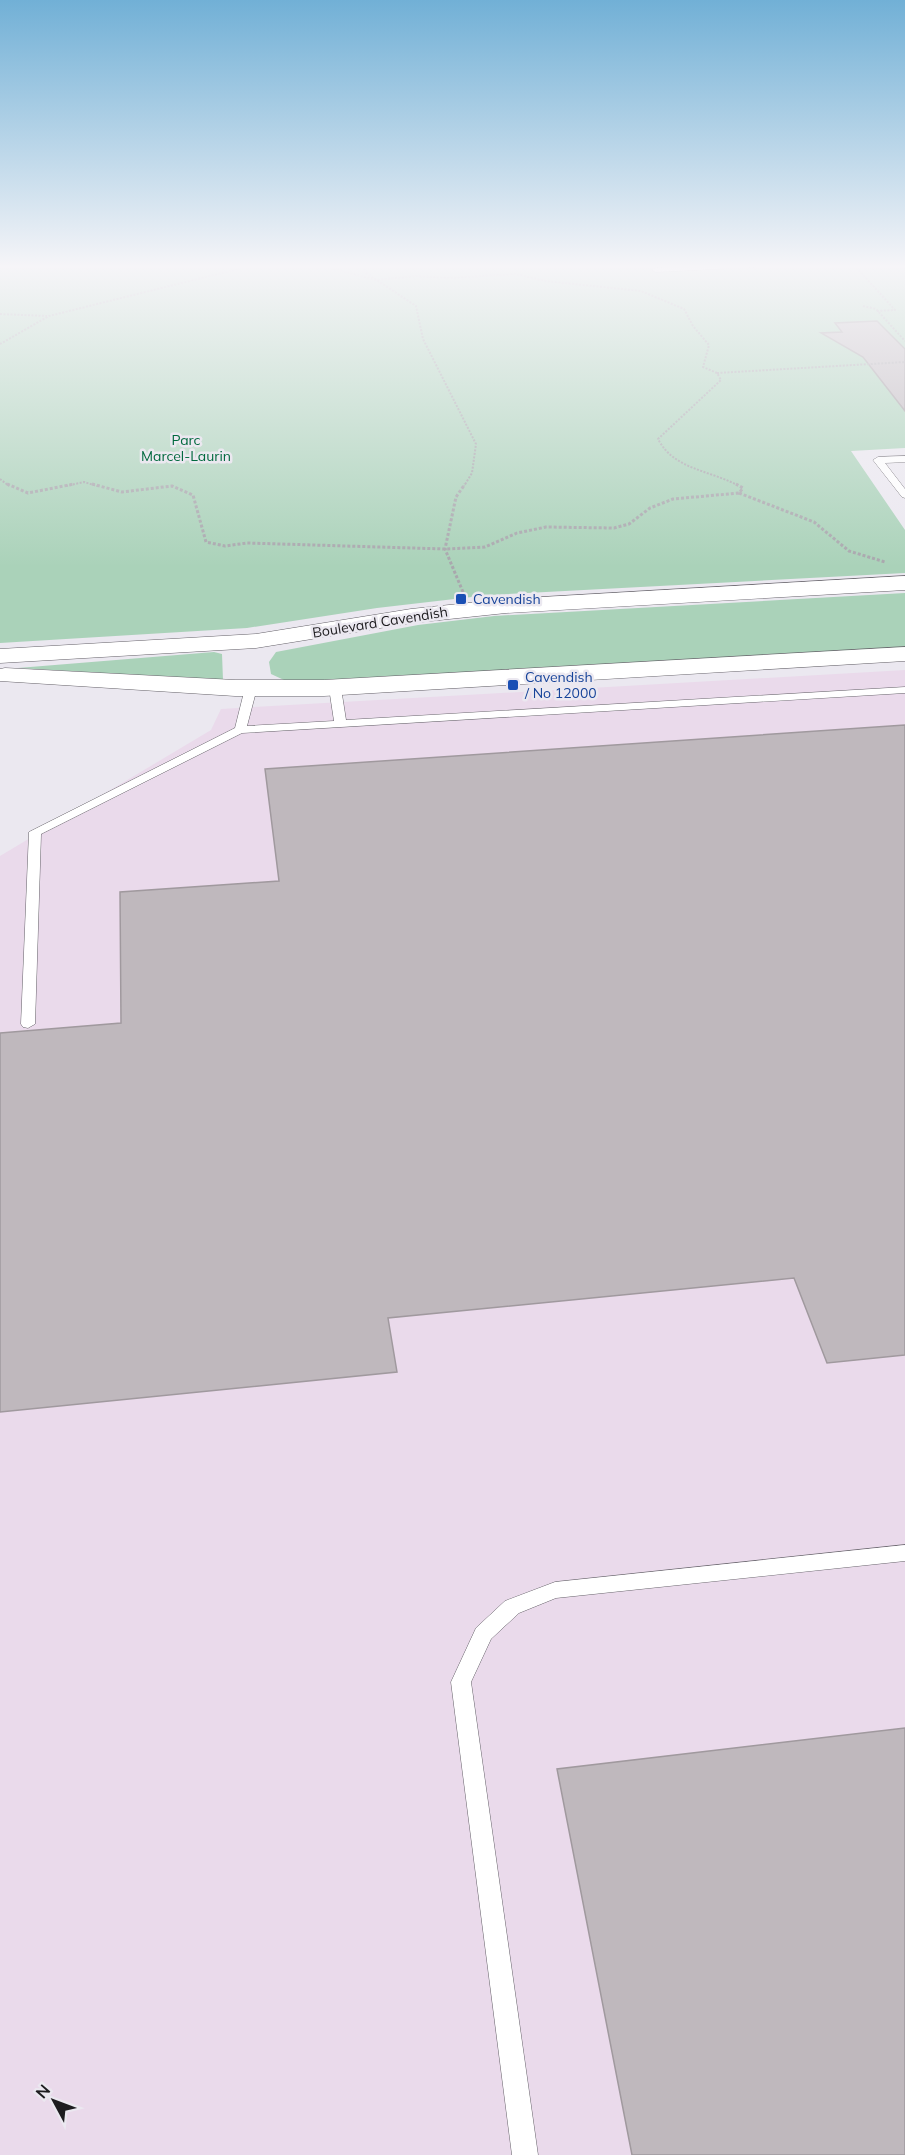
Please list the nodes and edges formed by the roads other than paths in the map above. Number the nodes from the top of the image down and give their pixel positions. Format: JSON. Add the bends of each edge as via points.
{"nodes":[{"id":1,"x":905,"y":459,"type":"edge"},
{"id":2,"x":905,"y":495,"type":"edge"},
{"id":3,"x":900,"y":573,"type":"edge"},
{"id":4,"x":245,"y":642,"type":"junction"},
{"id":5,"x":905,"y":654,"type":"edge"},
{"id":6,"x":0,"y":656,"type":"edge"},
{"id":7,"x":0,"y":675,"type":"edge"},
{"id":8,"x":251,"y":688,"type":"junction"},
{"id":9,"x":335,"y":688,"type":"junction"},
{"id":10,"x":905,"y":690,"type":"edge"},
{"id":11,"x":341,"y":725,"type":"junction"},
{"id":12,"x":240,"y":730,"type":"junction"},
{"id":13,"x":28,"y":1024,"type":"dead end"},
{"id":14,"x":905,"y":1553,"type":"edge"},
{"id":15,"x":525,"y":2155,"type":"edge"}],
"edges":[{"from":1,"to":2,"type":"lane","via":[[878,460]]},
{"from":3,"to":4,"type":"main road","name":"Boulevard Cavendish","via":[[454,610]]},
{"from":4,"to":6,"type":"main road","name":"Boulevard Cavendish"},
{"from":4,"to":8,"type":"main road","via":[[250,655]]},
{"from":5,"to":9,"type":"main road"},
{"from":7,"to":8,"type":"main road"},
{"from":8,"to":9,"type":"main road"},
{"from":8,"to":12,"type":"lane"},
{"from":9,"to":11,"type":"lane"},
{"from":10,"to":11,"type":"lane"},
{"from":11,"to":12,"type":"lane"},
{"from":12,"to":13,"type":"lane","via":[[35,832]]},
{"from":14,"to":15,"type":"lane","via":[[555,1590],[512,1607],[483,1634],[461,1682]]}]}
